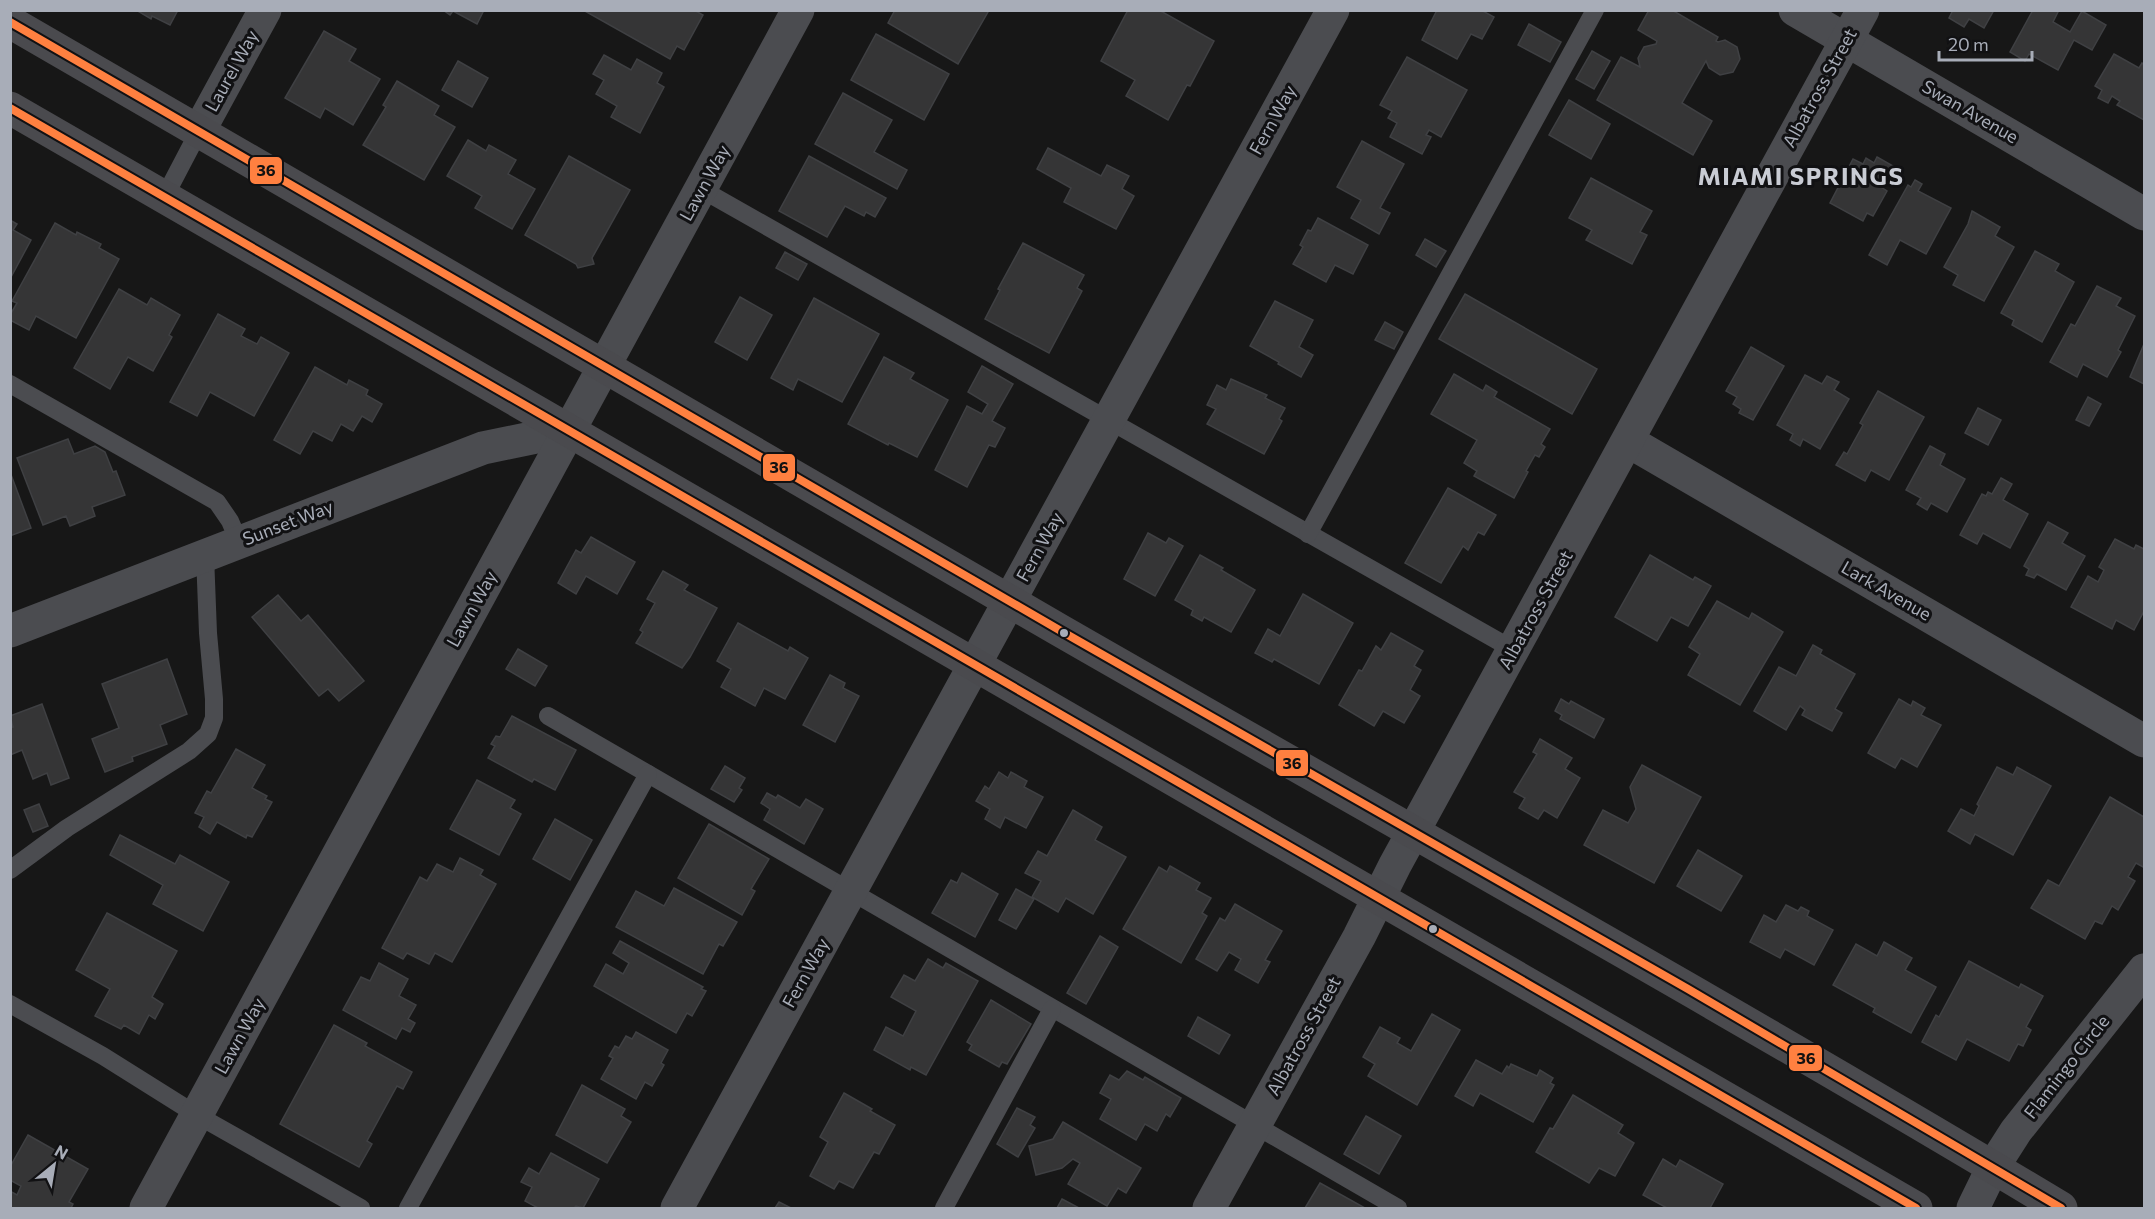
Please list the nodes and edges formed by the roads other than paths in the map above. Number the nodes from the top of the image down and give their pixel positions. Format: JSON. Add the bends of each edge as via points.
{"nodes":[{"id":1,"x":265,"y":10,"type":"edge"},
{"id":2,"x":798,"y":10,"type":"edge"},
{"id":3,"x":1333,"y":10,"type":"edge"},
{"id":4,"x":1595,"y":10,"type":"edge"},
{"id":5,"x":1795,"y":10,"type":"edge"},
{"id":6,"x":1863,"y":10,"type":"edge"},
{"id":7,"x":10,"y":22,"type":"edge"},
{"id":8,"x":1847,"y":39,"type":"junction"},
{"id":9,"x":10,"y":108,"type":"edge"},
{"id":10,"x":199,"y":131,"type":"junction"},
{"id":11,"x":701,"y":189,"type":"junction"},
{"id":12,"x":165,"y":196,"type":"junction"},
{"id":13,"x":2145,"y":214,"type":"edge"},
{"id":14,"x":604,"y":368,"type":"junction"},
{"id":15,"x":10,"y":384,"type":"edge"},
{"id":16,"x":1109,"y":421,"type":"junction"},
{"id":17,"x":570,"y":430,"type":"junction"},
{"id":18,"x":1628,"y":441,"type":"junction"},
{"id":19,"x":1308,"y":534,"type":"junction"},
{"id":20,"x":239,"y":542,"type":"junction"},
{"id":21,"x":205,"y":555,"type":"junction"},
{"id":22,"x":1011,"y":601,"type":"junction"},
{"id":23,"x":10,"y":631,"type":"edge"},
{"id":24,"x":1514,"y":650,"type":"junction"},
{"id":25,"x":975,"y":665,"type":"junction"},
{"id":26,"x":548,"y":717,"type":"dead end"},
{"id":27,"x":2145,"y":741,"type":"edge"},
{"id":28,"x":648,"y":774,"type":"junction"},
{"id":29,"x":1413,"y":831,"type":"junction"},
{"id":30,"x":10,"y":870,"type":"edge"},
{"id":31,"x":851,"y":892,"type":"junction"},
{"id":32,"x":1379,"y":897,"type":"junction"},
{"id":33,"x":2143,"y":974,"type":"edge"},
{"id":34,"x":10,"y":1004,"type":"edge"},
{"id":35,"x":1052,"y":1009,"type":"junction"},
{"id":36,"x":197,"y":1115,"type":"junction"},
{"id":37,"x":1254,"y":1125,"type":"junction"},
{"id":38,"x":1993,"y":1167,"type":"junction"},
{"id":39,"x":146,"y":1209,"type":"edge"},
{"id":40,"x":361,"y":1209,"type":"edge"},
{"id":41,"x":408,"y":1209,"type":"edge"},
{"id":42,"x":677,"y":1209,"type":"edge"},
{"id":43,"x":944,"y":1209,"type":"edge"},
{"id":44,"x":1209,"y":1209,"type":"edge"},
{"id":45,"x":1398,"y":1209,"type":"edge"},
{"id":46,"x":1916,"y":1209,"type":"edge"},
{"id":47,"x":1973,"y":1209,"type":"edge"},
{"id":48,"x":2061,"y":1209,"type":"edge"}],
"edges":[{"from":1,"to":10,"type":"street","name":"Laurel Way"},
{"from":2,"to":11,"type":"street","name":"Lawn Way"},
{"from":3,"to":16,"type":"street","name":"Fern Way"},
{"from":4,"to":19,"type":"lane"},
{"from":5,"to":8,"type":"street","name":"Swan Avenue"},
{"from":6,"to":8,"type":"street","name":"Albatross Street"},
{"from":7,"to":10,"type":"street"},
{"from":8,"to":13,"type":"street","name":"Swan Avenue"},
{"from":8,"to":18,"type":"street","name":"Albatross Street"},
{"from":9,"to":12,"type":"street"},
{"from":10,"to":12,"type":"lane"},
{"from":10,"to":14,"type":"street"},
{"from":11,"to":14,"type":"street","name":"Lawn Way"},
{"from":11,"to":16,"type":"lane"},
{"from":12,"to":17,"type":"street"},
{"from":14,"to":17,"type":"street","name":"Lawn Way"},
{"from":14,"to":22,"type":"street"},
{"from":15,"to":20,"type":"lane","via":[[217,502]]},
{"from":16,"to":19,"type":"lane"},
{"from":16,"to":22,"type":"street","name":"Fern Way"},
{"from":17,"to":20,"type":"street","name":"Sunset Way","via":[[483,448]]},
{"from":17,"to":25,"type":"street"},
{"from":17,"to":36,"type":"street","name":"Lawn Way"},
{"from":18,"to":24,"type":"street","name":"Albatross Street"},
{"from":18,"to":27,"type":"street","name":"Lark Avenue"},
{"from":19,"to":24,"type":"lane"},
{"from":20,"to":21,"type":"street","name":"Sunset Way"},
{"from":21,"to":23,"type":"street","name":"Sunset Way"},
{"from":21,"to":30,"type":"lane","via":[[214,699],[214,718],[208,734],[189,751],[67,828]]},
{"from":22,"to":25,"type":"street","name":"Fern Way"},
{"from":22,"to":29,"type":"street"},
{"from":24,"to":29,"type":"street","name":"Albatross Street"},
{"from":25,"to":31,"type":"street","name":"Fern Way"},
{"from":25,"to":32,"type":"street"},
{"from":26,"to":28,"type":"lane"},
{"from":28,"to":31,"type":"lane"},
{"from":28,"to":41,"type":"lane"},
{"from":29,"to":32,"type":"street","name":"Albatross Street"},
{"from":29,"to":38,"type":"street"},
{"from":31,"to":35,"type":"lane"},
{"from":31,"to":42,"type":"street","name":"Fern Way"},
{"from":32,"to":37,"type":"street","name":"Albatross Street"},
{"from":32,"to":46,"type":"street"},
{"from":33,"to":38,"type":"street","name":"Flamingo Circle","via":[[2016,1131]]},
{"from":34,"to":36,"type":"lane"},
{"from":35,"to":37,"type":"lane"},
{"from":35,"to":43,"type":"lane"},
{"from":36,"to":39,"type":"street","name":"Lawn Way"},
{"from":36,"to":40,"type":"lane"},
{"from":37,"to":44,"type":"street","name":"Albatross Street"},
{"from":37,"to":45,"type":"lane"},
{"from":38,"to":47,"type":"street","name":"Flamingo Circle"},
{"from":38,"to":48,"type":"street"}]}
